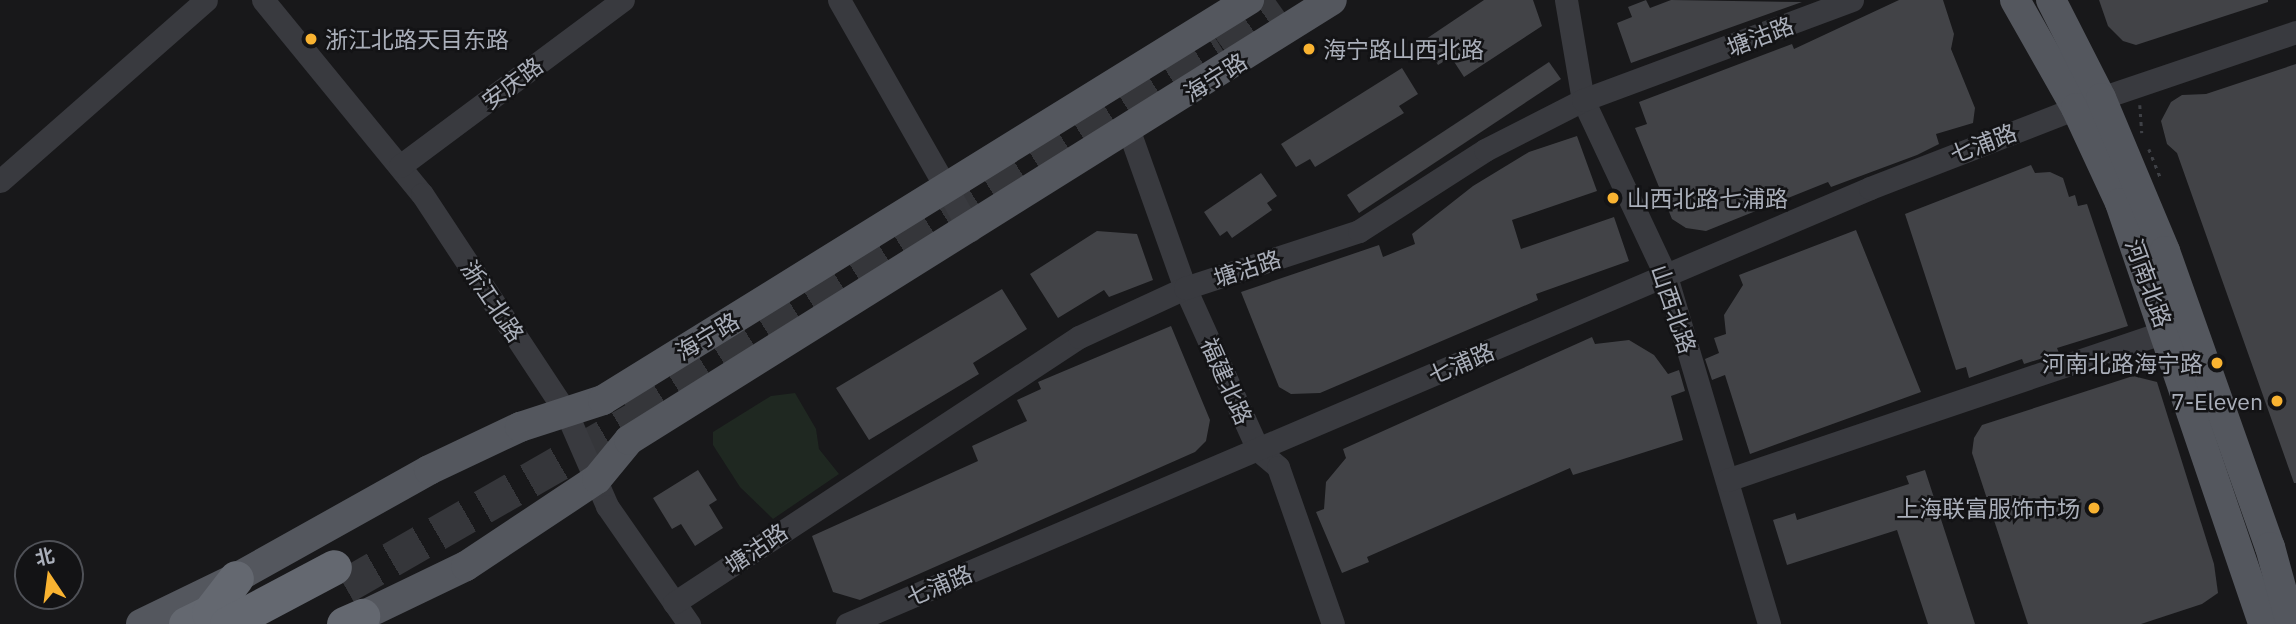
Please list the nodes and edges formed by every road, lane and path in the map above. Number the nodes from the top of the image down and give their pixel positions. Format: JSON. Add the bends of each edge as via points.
{"nodes":[{"id":1,"x":206,"y":0,"type":"edge"},
{"id":2,"x":263,"y":0,"type":"edge"},
{"id":3,"x":623,"y":0,"type":"edge"},
{"id":4,"x":839,"y":0,"type":"edge"},
{"id":5,"x":1249,"y":0,"type":"edge"},
{"id":6,"x":1332,"y":0,"type":"edge"},
{"id":7,"x":1566,"y":0,"type":"edge"},
{"id":8,"x":1852,"y":0,"type":"edge"},
{"id":9,"x":2015,"y":0,"type":"edge"},
{"id":10,"x":2051,"y":0,"type":"edge"},
{"id":11,"x":2296,"y":32,"type":"edge"},
{"id":12,"x":2139,"y":86,"type":"junction"},
{"id":13,"x":1583,"y":100,"type":"junction"},
{"id":14,"x":2089,"y":103,"type":"junction"},
{"id":15,"x":2141,"y":130,"type":"dead end"},
{"id":16,"x":1129,"y":131,"type":"junction"},
{"id":17,"x":400,"y":166,"type":"junction"},
{"id":18,"x":0,"y":181,"type":"edge"},
{"id":19,"x":947,"y":189,"type":"junction"},
{"id":20,"x":971,"y":230,"type":"junction"},
{"id":21,"x":1666,"y":276,"type":"junction"},
{"id":22,"x":1185,"y":288,"type":"junction"},
{"id":23,"x":2166,"y":331,"type":"junction"},
{"id":24,"x":565,"y":412,"type":"junction"},
{"id":25,"x":1258,"y":450,"type":"junction"},
{"id":26,"x":597,"y":479,"type":"junction"},
{"id":27,"x":1727,"y":480,"type":"junction"},
{"id":28,"x":236,"y":578,"type":"junction"},
{"id":29,"x":674,"y":603,"type":"junction"},
{"id":30,"x":2274,"y":618,"type":"edge"},
{"id":31,"x":354,"y":621,"type":"edge"},
{"id":32,"x":141,"y":624,"type":"edge"},
{"id":33,"x":186,"y":624,"type":"edge"},
{"id":34,"x":227,"y":624,"type":"edge"},
{"id":35,"x":273,"y":624,"type":"edge"},
{"id":36,"x":689,"y":624,"type":"edge"},
{"id":37,"x":847,"y":624,"type":"edge"},
{"id":38,"x":1333,"y":624,"type":"edge"},
{"id":39,"x":1769,"y":624,"type":"edge"}],
"edges":[{"from":1,"to":18,"type":"street"},
{"from":2,"to":17,"type":"street","name":"浙江北路"},
{"from":3,"to":17,"type":"street","name":"安庆路"},
{"from":4,"to":19,"type":"street"},
{"from":5,"to":19,"type":"main road","name":"海宁路"},
{"from":6,"to":16,"type":"main road","name":"海宁路"},
{"from":7,"to":13,"type":"street","name":"山西北路"},
{"from":8,"to":13,"type":"street","name":"塘沽路"},
{"from":9,"to":14,"type":"main road","name":"河南北路"},
{"from":10,"to":14,"type":"main road","name":"河南北路"},
{"from":11,"to":12,"type":"street","name":"七浦路"},
{"from":12,"to":14,"type":"street","name":"七浦路"},
{"from":12,"to":15,"type":"path"},
{"from":13,"to":21,"type":"street","name":"山西北路"},
{"from":13,"to":22,"type":"street","name":"塘沽路","via":[[1485,150],[1375,224]]},
{"from":14,"to":21,"type":"street","name":"七浦路","via":[[1870,188]]},
{"from":14,"to":23,"type":"main road","name":"河南北路"},
{"from":14,"to":30,"type":"main road","name":"河南北路","via":[[2165,251],[2270,547]]},
{"from":16,"to":20,"type":"main road","name":"海宁路"},
{"from":16,"to":22,"type":"street","name":"福建北路"},
{"from":17,"to":24,"type":"street","name":"浙江北路"},
{"from":19,"to":20,"type":"street"},
{"from":19,"to":24,"type":"main road","name":"海宁路","via":[[603,400]]},
{"from":20,"to":26,"type":"main road","name":"海宁路","via":[[629,440]]},
{"from":21,"to":25,"type":"street","name":"七浦路"},
{"from":21,"to":27,"type":"street","name":"山西北路"},
{"from":22,"to":25,"type":"street","name":"福建北路"},
{"from":22,"to":29,"type":"street","name":"塘沽路","via":[[1049,355]]},
{"from":23,"to":27,"type":"street"},
{"from":23,"to":30,"type":"main road","name":"河南北路"},
{"from":24,"to":26,"type":"street","name":"浙江北路"},
{"from":24,"to":28,"type":"main road","name":"海宁路","via":[[520,427],[429,470]]},
{"from":25,"to":37,"type":"street","name":"七浦路"},
{"from":25,"to":38,"type":"street","name":"福建北路","via":[[1278,467]]},
{"from":26,"to":29,"type":"street","name":"浙江北路","via":[[607,506]]},
{"from":26,"to":31,"type":"main road","name":"海宁路","via":[[466,566]]},
{"from":27,"to":39,"type":"street","name":"山西北路"},
{"from":28,"to":32,"type":"main road","name":"海宁路"},
{"from":28,"to":33,"type":"highway","via":[[209,613]]},
{"from":29,"to":36,"type":"street","name":"浙江北路"},
{"from":34,"to":35,"type":"highway","via":[[340,576]]}]}
